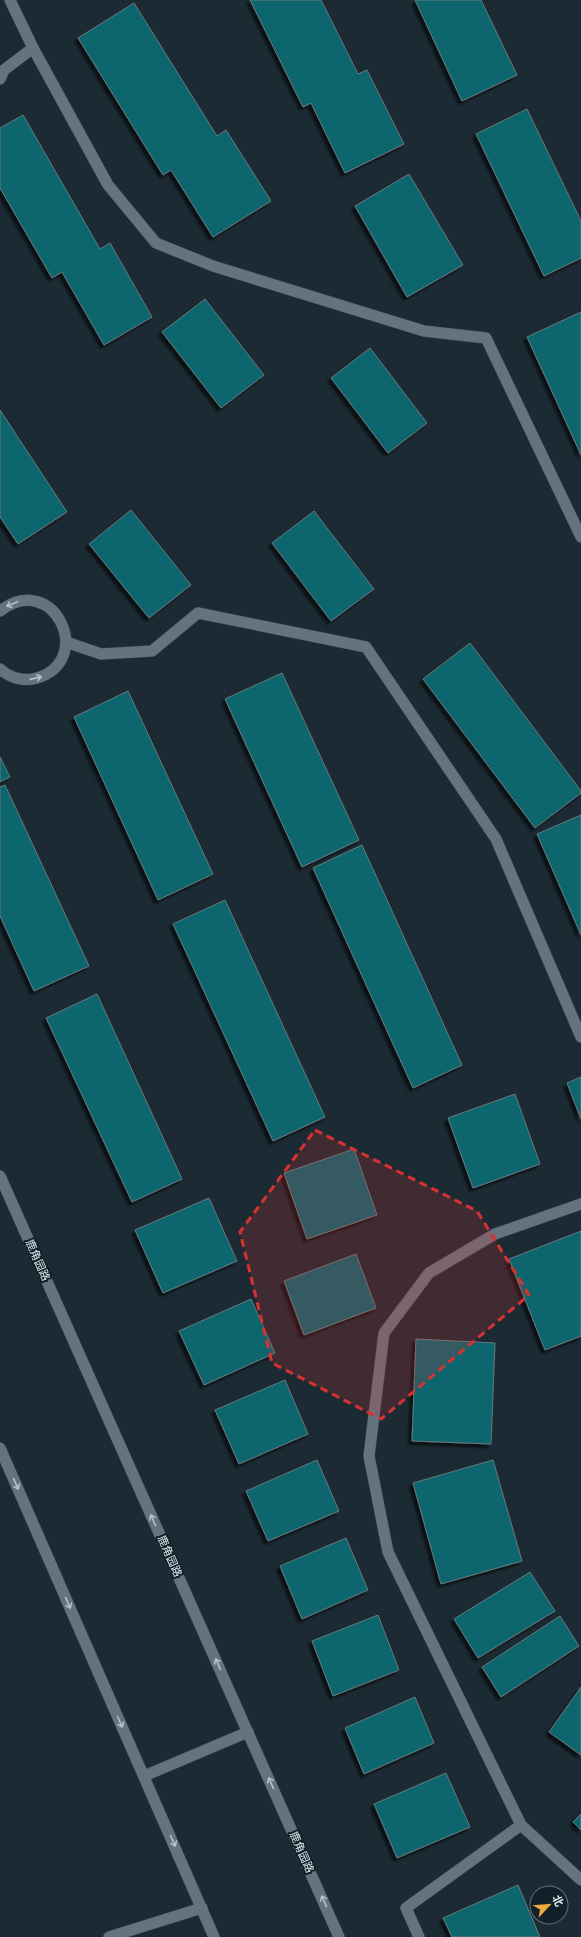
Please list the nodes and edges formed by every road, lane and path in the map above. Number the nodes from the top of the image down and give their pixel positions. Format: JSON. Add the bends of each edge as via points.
{"nodes":[{"id":1,"x":10,"y":0,"type":"edge"},
{"id":2,"x":33,"y":48,"type":"junction"},
{"id":3,"x":0,"y":79,"type":"edge"},
{"id":4,"x":581,"y":537,"type":"edge"},
{"id":5,"x":0,"y":611,"type":"edge"},
{"id":6,"x":66,"y":642,"type":"junction"},
{"id":7,"x":0,"y":669,"type":"edge"},
{"id":8,"x":581,"y":1037,"type":"edge"},
{"id":9,"x":0,"y":1176,"type":"edge"},
{"id":10,"x":581,"y":1204,"type":"edge"},
{"id":11,"x":0,"y":1448,"type":"edge"},
{"id":12,"x":248,"y":1732,"type":"junction"},
{"id":13,"x":144,"y":1776,"type":"junction"},
{"id":14,"x":522,"y":1825,"type":"junction"},
{"id":15,"x":581,"y":1880,"type":"edge"},
{"id":16,"x":202,"y":1908,"type":"junction"},
{"id":17,"x":109,"y":1937,"type":"edge"},
{"id":18,"x":214,"y":1937,"type":"edge"},
{"id":19,"x":340,"y":1937,"type":"edge"},
{"id":20,"x":419,"y":1937,"type":"edge"}],
"edges":[{"from":1,"to":2,"type":"street"},
{"from":2,"to":3,"type":"street","via":[[4,70]]},
{"from":2,"to":4,"type":"street","via":[[108,185],[156,243],[213,266],[424,331],[486,338]]},
{"from":6,"to":5,"type":"street","one_way":true,"via":[[64,628],[58,616],[48,607],[35,601],[21,601]]},
{"from":7,"to":6,"type":"street","one_way":true,"via":[[18,679],[32,680],[45,676],[56,667],[63,656]]},
{"from":6,"to":8,"type":"street","via":[[101,654],[152,652],[198,614],[366,647],[496,839]]},
{"from":12,"to":9,"type":"street","name":"鹿角园路","one_way":true},
{"from":10,"to":14,"type":"street","via":[[496,1234],[429,1273],[384,1333],[369,1456],[388,1552]]},
{"from":11,"to":13,"type":"street","one_way":true},
{"from":12,"to":13,"type":"street"},
{"from":19,"to":12,"type":"street","name":"鹿角园路","one_way":true},
{"from":13,"to":16,"type":"street","one_way":true},
{"from":14,"to":15,"type":"street"},
{"from":14,"to":20,"type":"street","via":[[406,1908]]},
{"from":16,"to":17,"type":"street"},
{"from":16,"to":18,"type":"street"}]}
